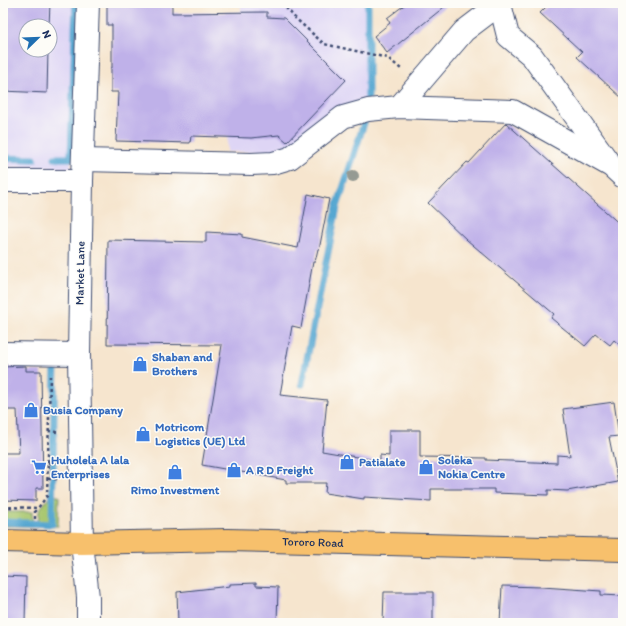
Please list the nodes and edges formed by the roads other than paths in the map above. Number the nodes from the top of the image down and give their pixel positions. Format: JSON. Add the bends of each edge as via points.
{"nodes":[{"id":1,"x":88,"y":3,"type":"edge"},
{"id":2,"x":501,"y":3,"type":"edge"},
{"id":3,"x":399,"y":107,"type":"junction"},
{"id":4,"x":82,"y":170,"type":"junction"},
{"id":5,"x":617,"y":171,"type":"edge"},
{"id":6,"x":3,"y":181,"type":"edge"},
{"id":7,"x":3,"y":353,"type":"edge"},
{"id":8,"x":79,"y":354,"type":"junction"},
{"id":9,"x":3,"y":541,"type":"edge"},
{"id":10,"x":82,"y":543,"type":"junction"},
{"id":11,"x":623,"y":550,"type":"edge"},
{"id":12,"x":88,"y":623,"type":"edge"}],
"edges":[{"from":1,"to":4,"type":"street","name":"Market Lane"},
{"from":2,"to":3,"type":"street","via":[[464,31]]},
{"from":2,"to":5,"type":"street","via":[[508,36],[532,56]]},
{"from":3,"to":4,"type":"street","via":[[368,110],[343,117],[290,158],[273,163]]},
{"from":3,"to":5,"type":"street","via":[[513,111]]},
{"from":4,"to":6,"type":"street"},
{"from":4,"to":8,"type":"street","name":"Market Lane"},
{"from":7,"to":8,"type":"street"},
{"from":8,"to":10,"type":"street","name":"Market Lane"},
{"from":9,"to":10,"type":"main road","name":"Tororo Road"},
{"from":10,"to":11,"type":"main road","name":"Tororo Road","via":[[227,540]]},
{"from":10,"to":12,"type":"street","name":"Market Lane","via":[[88,596]]}]}
